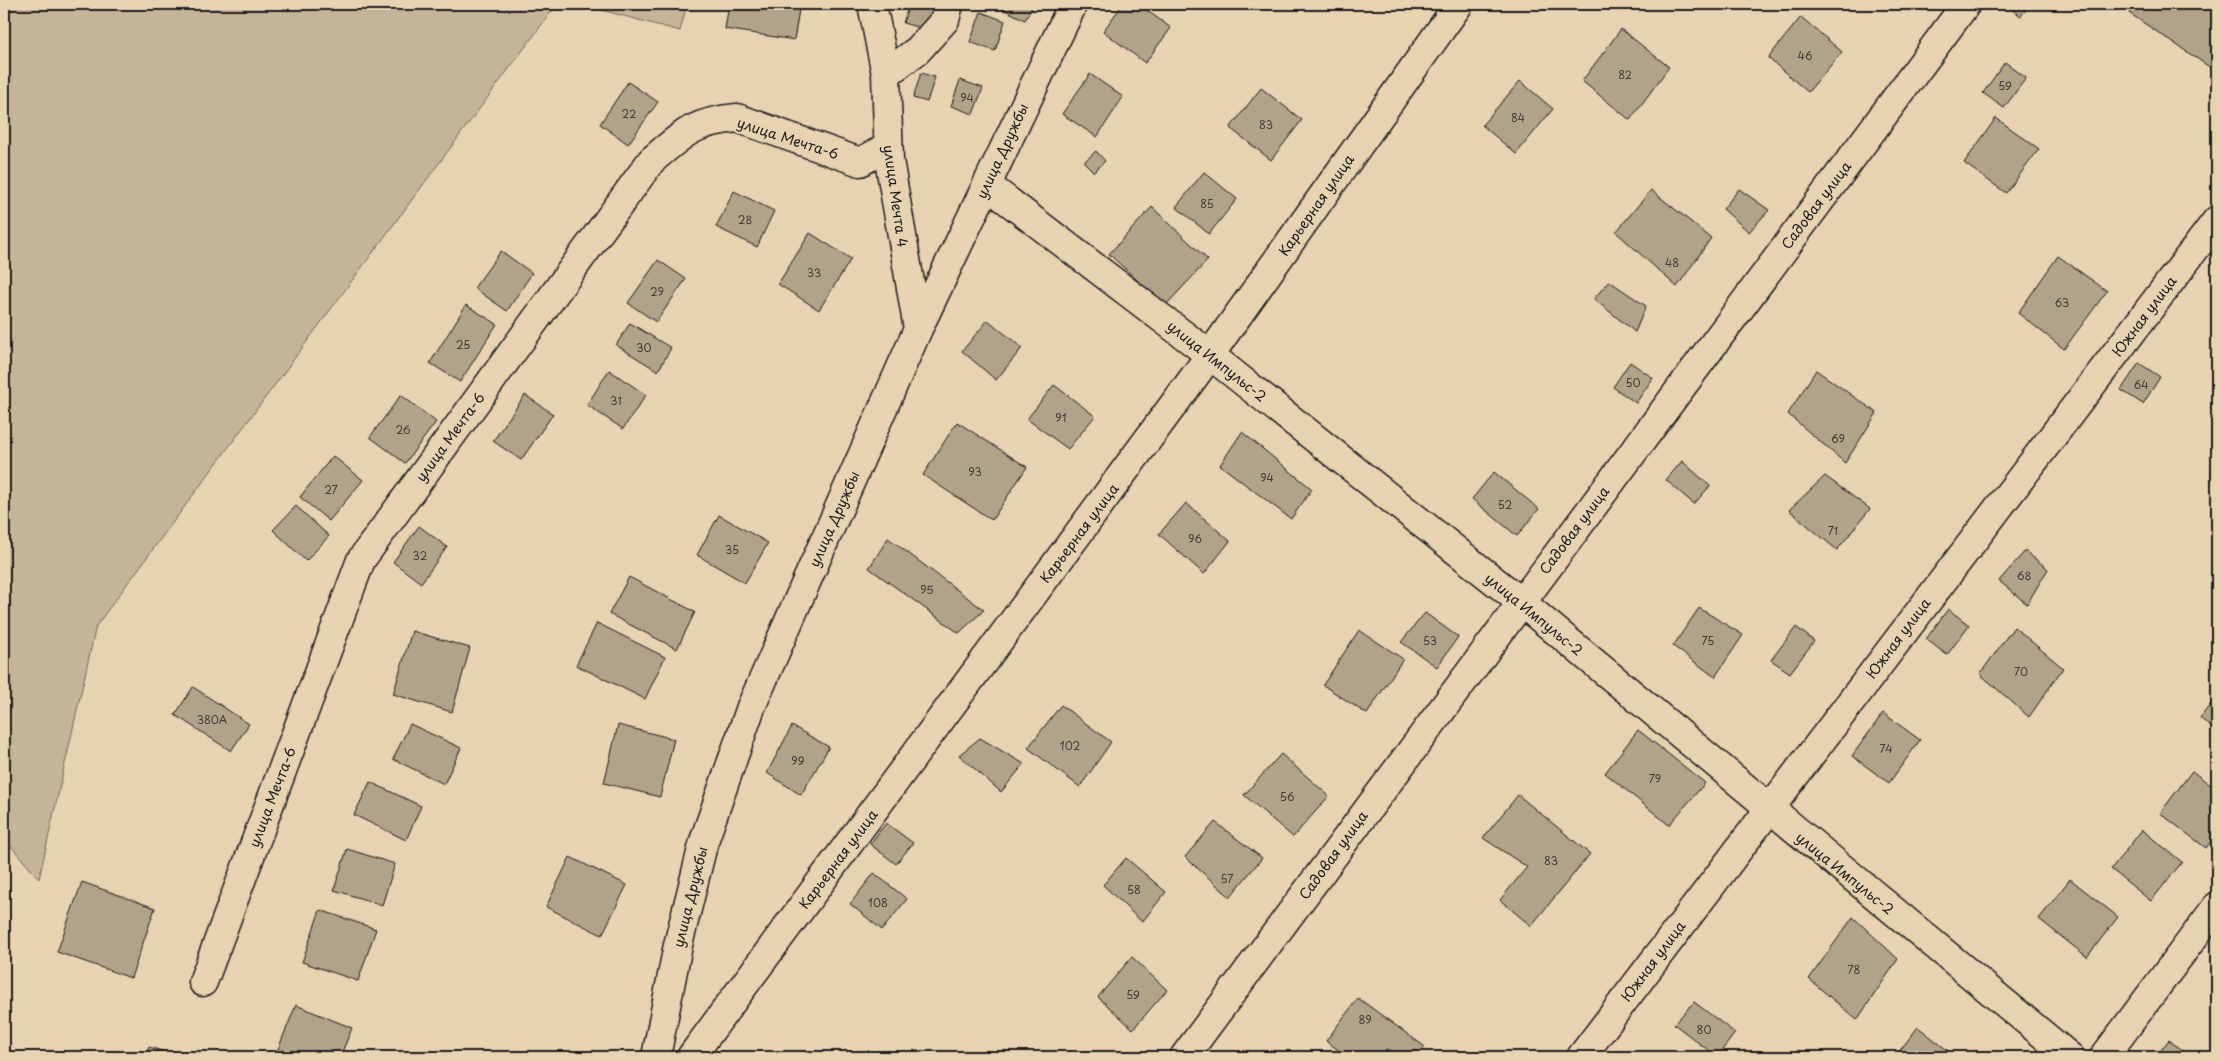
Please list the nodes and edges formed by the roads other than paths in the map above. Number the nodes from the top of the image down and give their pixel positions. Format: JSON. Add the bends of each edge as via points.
{"nodes":[{"id":1,"x":872,"y":4,"type":"edge"},
{"id":2,"x":949,"y":4,"type":"edge"},
{"id":3,"x":1073,"y":4,"type":"edge"},
{"id":4,"x":1459,"y":4,"type":"edge"},
{"id":5,"x":1966,"y":4,"type":"edge"},
{"id":6,"x":886,"y":74,"type":"junction"},
{"id":7,"x":888,"y":147,"type":"junction"},
{"id":8,"x":987,"y":184,"type":"junction"},
{"id":9,"x":2217,"y":220,"type":"edge"},
{"id":10,"x":918,"y":329,"type":"junction"},
{"id":11,"x":1210,"y":355,"type":"junction"},
{"id":12,"x":1521,"y":602,"type":"junction"},
{"id":13,"x":1768,"y":809,"type":"junction"},
{"id":14,"x":2217,"y":906,"type":"edge"},
{"id":15,"x":202,"y":982,"type":"dead end"},
{"id":16,"x":656,"y":1057,"type":"edge"},
{"id":17,"x":691,"y":1057,"type":"edge"},
{"id":18,"x":1184,"y":1057,"type":"edge"},
{"id":19,"x":1581,"y":1057,"type":"edge"},
{"id":20,"x":2070,"y":1057,"type":"edge"},
{"id":21,"x":2104,"y":1057,"type":"edge"}],
"edges":[{"from":1,"to":6,"type":"street","name":"улица Мечта 4"},
{"from":2,"to":6,"type":"street","via":[[945,20],[929,38]]},
{"from":3,"to":8,"type":"street","name":"улица Дружбы"},
{"from":4,"to":11,"type":"street","name":"Карьерная улица"},
{"from":5,"to":12,"type":"street","name":"Садовая улица"},
{"from":6,"to":7,"type":"street","name":"улица Мечта 4"},
{"from":7,"to":10,"type":"street","name":"улица Мечта 4"},
{"from":7,"to":15,"type":"street","name":"улица Мечта-6","via":[[860,162],[737,118],[716,120],[687,130],[651,161],[361,560]]},
{"from":8,"to":10,"type":"street","name":"улица Дружбы"},
{"from":8,"to":11,"type":"street","name":"улица Импульс-2"},
{"from":9,"to":13,"type":"street","name":"Южная улица"},
{"from":10,"to":16,"type":"street","name":"улица Дружбы","via":[[751,707],[704,841],[678,944]]},
{"from":11,"to":12,"type":"street","name":"улица Импульс-2"},
{"from":11,"to":17,"type":"street","name":"Карьерная улица"},
{"from":12,"to":13,"type":"street","name":"улица Импульс-2"},
{"from":12,"to":18,"type":"street","name":"Садовая улица"},
{"from":13,"to":19,"type":"street","name":"Южная улица"},
{"from":13,"to":20,"type":"street","name":"улица Импульс-2"},
{"from":14,"to":21,"type":"street"}]}
